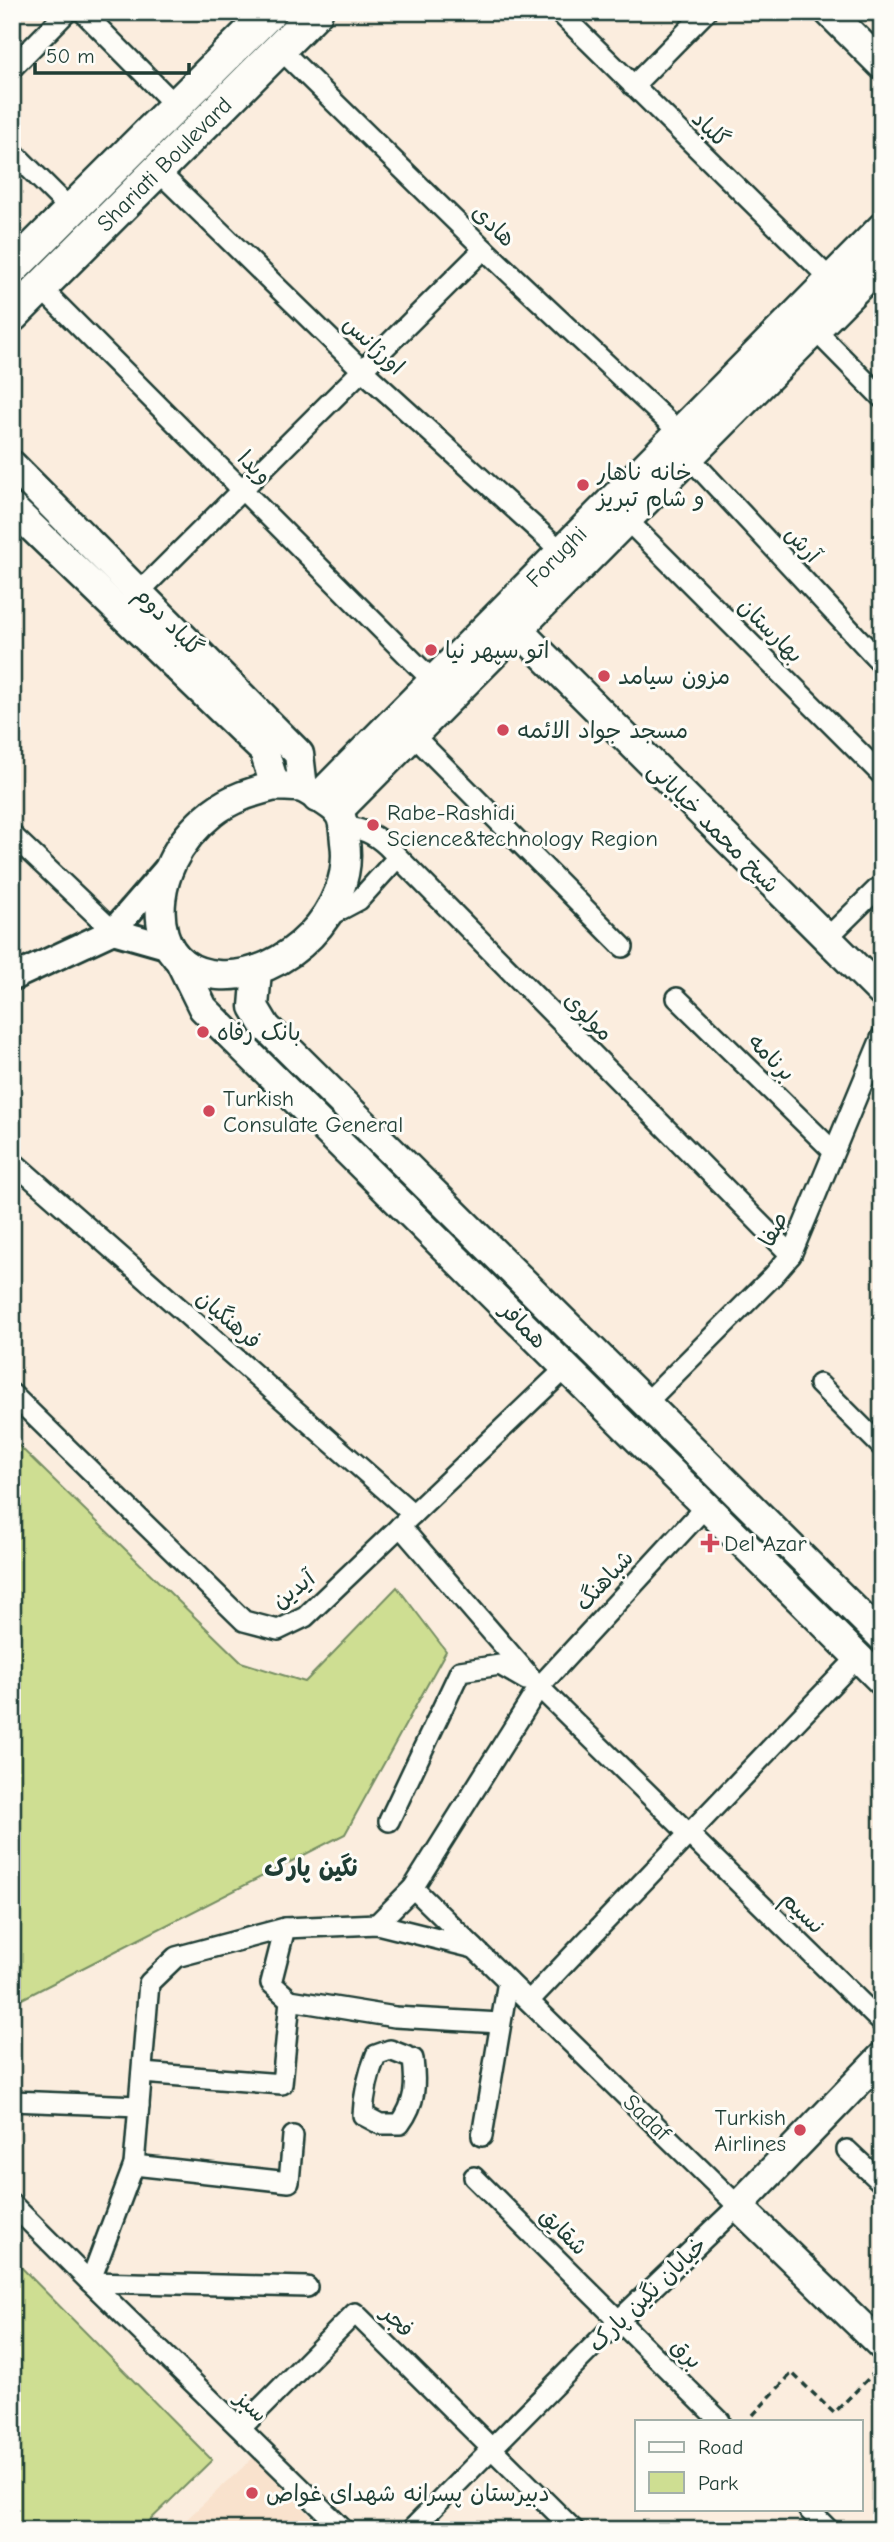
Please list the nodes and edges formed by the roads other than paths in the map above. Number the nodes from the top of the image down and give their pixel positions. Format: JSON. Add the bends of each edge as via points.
{"nodes":[{"id":1,"x":67,"y":12,"type":"edge"},
{"id":2,"x":83,"y":12,"type":"edge"},
{"id":3,"x":270,"y":12,"type":"edge"},
{"id":4,"x":317,"y":12,"type":"edge"},
{"id":5,"x":559,"y":12,"type":"edge"},
{"id":6,"x":706,"y":12,"type":"edge"},
{"id":7,"x":828,"y":12,"type":"edge"},
{"id":8,"x":246,"y":35,"type":"junction"},
{"id":9,"x":274,"y":53,"type":"junction"},
{"id":10,"x":882,"y":65,"type":"edge"},
{"id":11,"x":12,"y":68,"type":"edge"},
{"id":12,"x":633,"y":86,"type":"junction"},
{"id":13,"x":176,"y":106,"type":"junction"},
{"id":14,"x":12,"y":151,"type":"edge"},
{"id":15,"x":157,"y":170,"type":"junction"},
{"id":16,"x":71,"y":210,"type":"junction"},
{"id":17,"x":882,"y":227,"type":"edge"},
{"id":18,"x":484,"y":249,"type":"junction"},
{"id":19,"x":882,"y":263,"type":"edge"},
{"id":20,"x":12,"y":269,"type":"edge"},
{"id":21,"x":830,"y":279,"type":"junction"},
{"id":22,"x":41,"y":288,"type":"junction"},
{"id":23,"x":12,"y":316,"type":"edge"},
{"id":24,"x":815,"y":330,"type":"junction"},
{"id":25,"x":362,"y":370,"type":"junction"},
{"id":26,"x":882,"y":398,"type":"edge"},
{"id":27,"x":684,"y":444,"type":"junction"},
{"id":28,"x":12,"y":465,"type":"edge"},
{"id":29,"x":32,"y":485,"type":"junction"},
{"id":30,"x":243,"y":489,"type":"junction"},
{"id":31,"x":12,"y":507,"type":"edge"},
{"id":32,"x":626,"y":520,"type":"junction"},
{"id":33,"x":561,"y":551,"type":"junction"},
{"id":34,"x":140,"y":591,"type":"junction"},
{"id":35,"x":118,"y":612,"type":"junction"},
{"id":36,"x":517,"y":630,"type":"junction"},
{"id":37,"x":882,"y":664,"type":"edge"},
{"id":38,"x":433,"y":681,"type":"junction"},
{"id":39,"x":413,"y":735,"type":"junction"},
{"id":40,"x":882,"y":775,"type":"edge"},
{"id":41,"x":315,"y":802,"type":"junction"},
{"id":42,"x":12,"y":835,"type":"edge"},
{"id":43,"x":397,"y":858,"type":"junction"},
{"id":44,"x":172,"y":862,"type":"junction"},
{"id":45,"x":882,"y":884,"type":"edge"},
{"id":46,"x":324,"y":919,"type":"junction"},
{"id":47,"x":113,"y":931,"type":"junction"},
{"id":48,"x":826,"y":939,"type":"junction"},
{"id":49,"x":622,"y":947,"type":"dead end"},
{"id":50,"x":173,"y":953,"type":"junction"},
{"id":51,"x":257,"y":970,"type":"junction"},
{"id":52,"x":12,"y":978,"type":"edge"},
{"id":53,"x":882,"y":993,"type":"edge"},
{"id":54,"x":677,"y":998,"type":"dead end"},
{"id":55,"x":882,"y":1036,"type":"edge"},
{"id":56,"x":368,"y":1129,"type":"junction"},
{"id":57,"x":347,"y":1150,"type":"junction"},
{"id":58,"x":833,"y":1151,"type":"junction"},
{"id":59,"x":12,"y":1161,"type":"edge"},
{"id":60,"x":791,"y":1255,"type":"junction"},
{"id":61,"x":566,"y":1367,"type":"junction"},
{"id":62,"x":819,"y":1384,"type":"dead end"},
{"id":63,"x":12,"y":1394,"type":"edge"},
{"id":64,"x":646,"y":1403,"type":"junction"},
{"id":65,"x":882,"y":1447,"type":"edge"},
{"id":66,"x":706,"y":1506,"type":"junction"},
{"id":67,"x":407,"y":1520,"type":"junction"},
{"id":68,"x":881,"y":1636,"type":"edge"},
{"id":69,"x":859,"y":1657,"type":"junction"},
{"id":70,"x":882,"y":1681,"type":"edge"},
{"id":71,"x":539,"y":1687,"type":"junction"},
{"id":72,"x":389,"y":1821,"type":"dead end"},
{"id":73,"x":690,"y":1835,"type":"junction"},
{"id":74,"x":413,"y":1888,"type":"junction"},
{"id":75,"x":377,"y":1924,"type":"junction"},
{"id":76,"x":285,"y":1928,"type":"junction"},
{"id":77,"x":474,"y":1948,"type":"junction"},
{"id":78,"x":508,"y":1981,"type":"junction"},
{"id":79,"x":289,"y":2000,"type":"junction"},
{"id":80,"x":529,"y":2001,"type":"junction"},
{"id":81,"x":395,"y":2017,"type":"junction"},
{"id":82,"x":500,"y":2023,"type":"junction"},
{"id":83,"x":882,"y":2024,"type":"edge"},
{"id":84,"x":390,"y":2050,"type":"dead end"},
{"id":85,"x":882,"y":2057,"type":"edge"},
{"id":86,"x":142,"y":2073,"type":"junction"},
{"id":87,"x":12,"y":2101,"type":"edge"},
{"id":88,"x":139,"y":2106,"type":"junction"},
{"id":89,"x":293,"y":2136,"type":"dead end"},
{"id":90,"x":482,"y":2136,"type":"dead end"},
{"id":91,"x":847,"y":2150,"type":"dead end"},
{"id":92,"x":134,"y":2165,"type":"junction"},
{"id":93,"x":474,"y":2177,"type":"dead end"},
{"id":94,"x":882,"y":2183,"type":"edge"},
{"id":95,"x":12,"y":2204,"type":"edge"},
{"id":96,"x":738,"y":2206,"type":"junction"},
{"id":97,"x":90,"y":2282,"type":"junction"},
{"id":98,"x":307,"y":2287,"type":"dead end"},
{"id":99,"x":619,"y":2320,"type":"junction"},
{"id":100,"x":882,"y":2346,"type":"edge"},
{"id":101,"x":719,"y":2420,"type":"edge"},
{"id":102,"x":241,"y":2428,"type":"junction"},
{"id":103,"x":491,"y":2449,"type":"junction"},
{"id":104,"x":809,"y":2510,"type":"edge"},
{"id":105,"x":344,"y":2530,"type":"edge"},
{"id":106,"x":411,"y":2530,"type":"edge"},
{"id":107,"x":575,"y":2530,"type":"edge"},
{"id":108,"x":829,"y":2530,"type":"edge"}],
"edges":[{"from":1,"to":11,"type":"street"},
{"from":2,"to":13,"type":"street"},
{"from":3,"to":8,"type":"main road","name":"Shariati Boulevard"},
{"from":4,"to":9,"type":"main road","name":"Shariati Boulevard"},
{"from":5,"to":12,"type":"street","name":"گلباد"},
{"from":6,"to":12,"type":"street"},
{"from":7,"to":10,"type":"main road"},
{"from":8,"to":9,"type":"main road"},
{"from":8,"to":13,"type":"main road","name":"Shariati Boulevard"},
{"from":9,"to":15,"type":"main road","name":"Shariati Boulevard"},
{"from":9,"to":18,"type":"street","name":"هادی"},
{"from":12,"to":21,"type":"street","name":"گلباد"},
{"from":13,"to":16,"type":"main road","name":"Shariati Boulevard"},
{"from":14,"to":16,"type":"street"},
{"from":15,"to":22,"type":"main road","name":"Shariati Boulevard"},
{"from":15,"to":25,"type":"street","name":"اورژانس"},
{"from":16,"to":20,"type":"main road","name":"Shariati Boulevard"},
{"from":17,"to":21,"type":"main road","name":"Forughi"},
{"from":18,"to":25,"type":"street"},
{"from":18,"to":27,"type":"street","name":"هادی"},
{"from":19,"to":24,"type":"main road","name":"Forughi"},
{"from":21,"to":27,"type":"main road","name":"Forughi"},
{"from":22,"to":23,"type":"main road","name":"Shariati Boulevard"},
{"from":22,"to":30,"type":"street","name":"ویدا"},
{"from":24,"to":26,"type":"street"},
{"from":24,"to":27,"type":"main road","name":"Forughi"},
{"from":25,"to":30,"type":"street"},
{"from":25,"to":33,"type":"street","name":"اورژانس"},
{"from":27,"to":32,"type":"main road","name":"Forughi"},
{"from":27,"to":33,"type":"main road","name":"Forughi"},
{"from":27,"to":37,"type":"street","name":"آرش"},
{"from":28,"to":29,"type":"main road","name":"گلباد دوم"},
{"from":29,"to":31,"type":"main road"},
{"from":29,"to":34,"type":"main road","name":"گلباد دوم"},
{"from":30,"to":34,"type":"street"},
{"from":30,"to":38,"type":"street","name":"ویدا"},
{"from":31,"to":35,"type":"main road","name":"گلباد دوم"},
{"from":32,"to":36,"type":"main road","name":"Forughi"},
{"from":32,"to":40,"type":"street","name":"بهارستان"},
{"from":33,"to":38,"type":"main road","name":"Forughi"},
{"from":34,"to":35,"type":"street"},
{"from":34,"to":41,"type":"main road","name":"گلباد دوم","via":[[299,754]]},
{"from":35,"to":41,"type":"main road","name":"گلباد دوم"},
{"from":36,"to":39,"type":"main road","name":"Forughi"},
{"from":36,"to":48,"type":"main road","name":"شیخ محمد خیابانی"},
{"from":38,"to":41,"type":"main road","name":"Forughi"},
{"from":39,"to":41,"type":"main road","name":"Forughi"},
{"from":39,"to":49,"type":"street"},
{"from":41,"to":43,"type":"street","name":"مولوی","via":[[375,835]]},
{"from":41,"to":44,"type":"main road","via":[[250,792],[211,814]]},
{"from":41,"to":46,"type":"main road","via":[[347,853],[335,900]]},
{"from":42,"to":47,"type":"street"},
{"from":43,"to":46,"type":"street","via":[[359,900]]},
{"from":43,"to":60,"type":"street","name":"مولوی"},
{"from":44,"to":47,"type":"street"},
{"from":44,"to":50,"type":"main road","via":[[160,910]]},
{"from":45,"to":48,"type":"street"},
{"from":46,"to":51,"type":"main road","via":[[296,949]]},
{"from":47,"to":50,"type":"street"},
{"from":47,"to":52,"type":"street"},
{"from":48,"to":53,"type":"main road","name":"شیخ محمد خیابانی"},
{"from":50,"to":51,"type":"main road","via":[[204,974],[232,976]]},
{"from":50,"to":57,"type":"main road","name":"همافر","via":[[203,1008]]},
{"from":51,"to":56,"type":"main road","name":"همافر","via":[[254,1007],[266,1027]]},
{"from":54,"to":58,"type":"street","name":"برنامه"},
{"from":55,"to":58,"type":"street","name":"صفا"},
{"from":56,"to":57,"type":"main road"},
{"from":56,"to":64,"type":"main road","name":"همافر"},
{"from":57,"to":61,"type":"main road","name":"همافر"},
{"from":58,"to":60,"type":"street","name":"صفا"},
{"from":59,"to":67,"type":"street","name":"فرهنگیان"},
{"from":60,"to":64,"type":"street","name":"صفا"},
{"from":61,"to":66,"type":"main road","name":"همافر"},
{"from":61,"to":67,"type":"street","name":"آیدین"},
{"from":62,"to":65,"type":"street"},
{"from":63,"to":67,"type":"street","name":"آیدین","via":[[244,1621],[278,1630],[305,1617]]},
{"from":64,"to":68,"type":"main road","name":"همافر"},
{"from":66,"to":69,"type":"main road","name":"همافر"},
{"from":66,"to":71,"type":"street","name":"شباهنگ"},
{"from":67,"to":71,"type":"street","name":"فرهنگیان"},
{"from":68,"to":69,"type":"main road"},
{"from":69,"to":70,"type":"main road","name":"همافر"},
{"from":69,"to":73,"type":"street"},
{"from":71,"to":72,"type":"street","via":[[500,1665],[460,1671]]},
{"from":71,"to":73,"type":"street","name":"نسیم"},
{"from":71,"to":74,"type":"street","name":"شباهنگ"},
{"from":73,"to":80,"type":"street"},
{"from":73,"to":83,"type":"street","name":"نسیم"},
{"from":74,"to":75,"type":"street","name":"شباهنگ"},
{"from":74,"to":77,"type":"street","name":"Sadaf"},
{"from":75,"to":76,"type":"street"},
{"from":75,"to":77,"type":"street"},
{"from":76,"to":79,"type":"street","via":[[271,1983]]},
{"from":76,"to":86,"type":"street","via":[[176,1957],[149,1983]]},
{"from":77,"to":78,"type":"street","name":"Sadaf"},
{"from":78,"to":80,"type":"street","name":"Sadaf"},
{"from":78,"to":82,"type":"street"},
{"from":79,"to":81,"type":"street"},
{"from":79,"to":86,"type":"street","via":[[282,2084]]},
{"from":80,"to":96,"type":"street","name":"Sadaf"},
{"from":81,"to":82,"type":"street"},
{"from":81,"to":84,"type":"street"},
{"from":82,"to":90,"type":"street"},
{"from":85,"to":96,"type":"main road","name":"خیابان نگین پارک"},
{"from":86,"to":88,"type":"street"},
{"from":87,"to":88,"type":"street"},
{"from":88,"to":92,"type":"street"},
{"from":89,"to":92,"type":"street","via":[[289,2182]]},
{"from":91,"to":94,"type":"street"},
{"from":92,"to":97,"type":"street"},
{"from":93,"to":99,"type":"street","name":"شقایق"},
{"from":95,"to":97,"type":"street","name":"سبز"},
{"from":96,"to":99,"type":"street","name":"خیابان نگین پارک"},
{"from":96,"to":100,"type":"main road","name":"Sadaf"},
{"from":97,"to":98,"type":"street"},
{"from":97,"to":102,"type":"street","name":"سبز"},
{"from":99,"to":101,"type":"street","name":"برق"},
{"from":99,"to":103,"type":"street","name":"خیابان نگین پارک"},
{"from":102,"to":103,"type":"street","name":"فجر","via":[[355,2313]]},
{"from":102,"to":105,"type":"street","name":"سبز"},
{"from":103,"to":106,"type":"street","name":"خیابان نگین پارک"},
{"from":103,"to":107,"type":"street"},
{"from":104,"to":108,"type":"street"}]}
